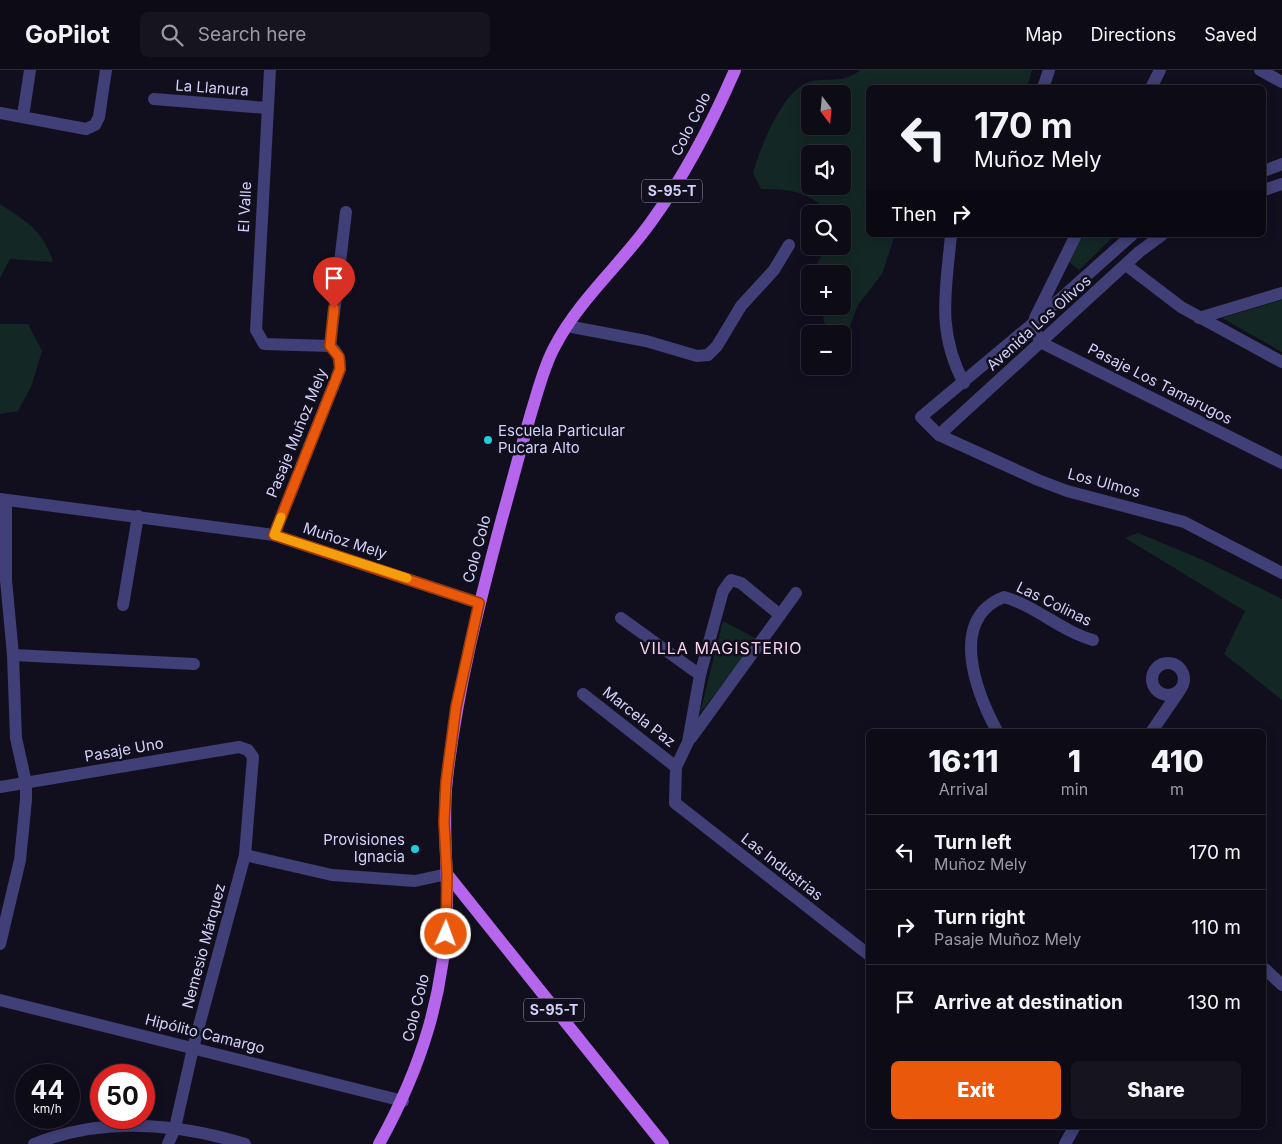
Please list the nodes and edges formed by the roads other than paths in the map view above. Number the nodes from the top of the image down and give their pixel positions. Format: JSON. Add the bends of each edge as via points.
{"nodes":[{"id":1,"x":30,"y":70,"type":"edge"},
{"id":2,"x":106,"y":70,"type":"edge"},
{"id":3,"x":270,"y":70,"type":"edge"},
{"id":4,"x":735,"y":70,"type":"edge"},
{"id":5,"x":1049,"y":70,"type":"edge"},
{"id":6,"x":1160,"y":70,"type":"edge"},
{"id":7,"x":1260,"y":70,"type":"edge"},
{"id":8,"x":1282,"y":82,"type":"edge"},
{"id":9,"x":1044,"y":85,"type":"edge"},
{"id":10,"x":1152,"y":85,"type":"edge"},
{"id":11,"x":154,"y":99,"type":"dead end"},
{"id":12,"x":267,"y":108,"type":"junction"},
{"id":13,"x":0,"y":112,"type":"edge"},
{"id":14,"x":23,"y":116,"type":"junction"},
{"id":15,"x":1282,"y":164,"type":"edge"},
{"id":16,"x":1266,"y":169,"type":"edge"},
{"id":17,"x":1282,"y":184,"type":"edge"},
{"id":18,"x":1266,"y":189,"type":"edge"},
{"id":19,"x":346,"y":212,"type":"dead end"},
{"id":20,"x":951,"y":237,"type":"edge"},
{"id":21,"x":1075,"y":237,"type":"edge"},
{"id":22,"x":1130,"y":237,"type":"edge"},
{"id":23,"x":1160,"y":237,"type":"edge"},
{"id":24,"x":789,"y":245,"type":"dead end"},
{"id":25,"x":1126,"y":265,"type":"junction"},
{"id":26,"x":1282,"y":293,"type":"edge"},
{"id":27,"x":1199,"y":318,"type":"junction"},
{"id":28,"x":1031,"y":325,"type":"junction"},
{"id":29,"x":567,"y":326,"type":"junction"},
{"id":30,"x":1042,"y":343,"type":"junction"},
{"id":31,"x":264,"y":344,"type":"joint"},
{"id":32,"x":330,"y":346,"type":"junction"},
{"id":33,"x":1282,"y":362,"type":"edge"},
{"id":34,"x":964,"y":383,"type":"junction"},
{"id":35,"x":921,"y":417,"type":"joint"},
{"id":36,"x":939,"y":435,"type":"junction"},
{"id":37,"x":1282,"y":463,"type":"edge"},
{"id":38,"x":3,"y":500,"type":"edge"},
{"id":39,"x":138,"y":516,"type":"junction"},
{"id":40,"x":274,"y":535,"type":"junction"},
{"id":41,"x":1282,"y":573,"type":"edge"},
{"id":42,"x":796,"y":593,"type":"dead end"},
{"id":43,"x":479,"y":603,"type":"junction"},
{"id":44,"x":123,"y":606,"type":"dead end"},
{"id":45,"x":780,"y":614,"type":"junction"},
{"id":46,"x":621,"y":618,"type":"dead end"},
{"id":47,"x":1093,"y":640,"type":"dead end"},
{"id":48,"x":13,"y":654,"type":"junction"},
{"id":49,"x":194,"y":664,"type":"dead end"},
{"id":50,"x":700,"y":674,"type":"junction"},
{"id":51,"x":1182,"y":688,"type":"dead end"},
{"id":52,"x":583,"y":694,"type":"dead end"},
{"id":53,"x":996,"y":729,"type":"edge"},
{"id":54,"x":1153,"y":729,"type":"edge"},
{"id":55,"x":688,"y":742,"type":"junction"},
{"id":56,"x":251,"y":753,"type":"joint"},
{"id":57,"x":676,"y":767,"type":"junction"},
{"id":58,"x":26,"y":783,"type":"junction"},
{"id":59,"x":0,"y":787,"type":"edge"},
{"id":60,"x":245,"y":855,"type":"junction"},
{"id":61,"x":447,"y":874,"type":"junction"},
{"id":62,"x":0,"y":944,"type":"edge"},
{"id":63,"x":866,"y":953,"type":"edge"},
{"id":64,"x":1266,"y":970,"type":"edge"},
{"id":65,"x":1282,"y":984,"type":"edge"},
{"id":66,"x":0,"y":1000,"type":"edge"},
{"id":67,"x":194,"y":1048,"type":"junction"},
{"id":68,"x":403,"y":1101,"type":"junction"},
{"id":69,"x":175,"y":1128,"type":"junction"},
{"id":70,"x":1073,"y":1129,"type":"edge"},
{"id":71,"x":56,"y":1139,"type":"edge"},
{"id":72,"x":34,"y":1144,"type":"edge"},
{"id":73,"x":168,"y":1144,"type":"edge"},
{"id":74,"x":245,"y":1144,"type":"edge"},
{"id":75,"x":379,"y":1144,"type":"edge"},
{"id":76,"x":662,"y":1144,"type":"edge"},
{"id":77,"x":1065,"y":1144,"type":"edge"}],
"edges":[{"from":1,"to":14,"type":"street"},
{"from":2,"to":14,"type":"street","via":[[95,125],[86,128]]},
{"from":3,"to":12,"type":"street","name":"El Valle"},
{"from":4,"to":29,"type":"main road","name":"Colo Colo","number":"S-95-T","via":[[706,133],[667,199],[632,248]]},
{"from":5,"to":9,"type":"street"},
{"from":6,"to":10,"type":"street"},
{"from":7,"to":8,"type":"street"},
{"from":11,"to":12,"type":"street","name":"La Llanura"},
{"from":12,"to":31,"type":"street","name":"El Valle","via":[[255,323]]},
{"from":13,"to":14,"type":"street"},
{"from":15,"to":16,"type":"street"},
{"from":17,"to":18,"type":"street"},
{"from":19,"to":32,"type":"street"},
{"from":20,"to":34,"type":"street","via":[[944,320],[949,349]]},
{"from":21,"to":28,"type":"street"},
{"from":22,"to":28,"type":"street","name":"Avenida Los Olivos"},
{"from":23,"to":25,"type":"street","name":"Avenida Los Olivos"},
{"from":24,"to":29,"type":"street","via":[[774,270],[741,306],[708,355],[697,356],[646,341]]},
{"from":25,"to":27,"type":"street"},
{"from":25,"to":30,"type":"street","name":"Avenida Los Olivos"},
{"from":26,"to":27,"type":"street"},
{"from":27,"to":33,"type":"street"},
{"from":28,"to":30,"type":"street"},
{"from":28,"to":34,"type":"street","name":"Avenida Los Olivos"},
{"from":29,"to":43,"type":"main road","name":"Colo Colo","number":"S-95-T","via":[[554,348],[535,399]]},
{"from":30,"to":36,"type":"street","name":"Avenida Los Olivos"},
{"from":30,"to":37,"type":"street","name":"Pasaje Los Tamarugos"},
{"from":31,"to":32,"type":"street","name":"Pasaje Muñoz Mely"},
{"from":32,"to":40,"type":"street","name":"Pasaje Muñoz Mely","via":[[339,357],[340,369]]},
{"from":34,"to":35,"type":"street","name":"Avenida Los Olivos"},
{"from":35,"to":36,"type":"street","name":"Los Ulmos"},
{"from":36,"to":41,"type":"street","name":"Los Ulmos","via":[[1067,491],[1184,522]]},
{"from":38,"to":39,"type":"street","name":"Muñoz Mely"},
{"from":38,"to":48,"type":"street"},
{"from":39,"to":40,"type":"street","name":"Muñoz Mely"},
{"from":39,"to":44,"type":"street"},
{"from":40,"to":43,"type":"street","name":"Muñoz Mely"},
{"from":42,"to":45,"type":"street"},
{"from":43,"to":61,"type":"main road","name":"Colo Colo","number":"S-95-T","via":[[456,707],[446,782]]},
{"from":45,"to":50,"type":"street","via":[[741,583],[731,580],[723,591]]},
{"from":45,"to":55,"type":"street"},
{"from":46,"to":50,"type":"street"},
{"from":47,"to":53,"type":"street","name":"Las Colinas","via":[[1016,601],[1004,598],[986,608],[973,633],[970,652],[980,692]]},
{"from":48,"to":49,"type":"street"},
{"from":48,"to":58,"type":"street","via":[[16,738]]},
{"from":50,"to":55,"type":"street"},
{"from":51,"to":54,"type":"street"},
{"from":52,"to":57,"type":"street","name":"Marcela Paz"},
{"from":55,"to":57,"type":"street"},
{"from":56,"to":58,"type":"street","name":"Pasaje Uno","via":[[239,747]]},
{"from":56,"to":60,"type":"street","name":"Nemesio Márquez","via":[[254,761]]},
{"from":57,"to":63,"type":"street","name":"Las Industrias","via":[[675,803]]},
{"from":58,"to":59,"type":"street","name":"Pasaje Uno"},
{"from":58,"to":62,"type":"street","via":[[26,818],[20,860]]},
{"from":60,"to":61,"type":"street","via":[[332,875],[415,881]]},
{"from":60,"to":67,"type":"street","name":"Nemesio Márquez"},
{"from":61,"to":68,"type":"main road","name":"Colo Colo","via":[[446,934],[438,994],[423,1048]]},
{"from":61,"to":76,"type":"main road","number":"S-95-T"},
{"from":64,"to":65,"type":"street"},
{"from":66,"to":67,"type":"street","name":"Hipólito Camargo"},
{"from":67,"to":68,"type":"street","name":"Hipólito Camargo"},
{"from":67,"to":69,"type":"street","name":"Nemesio Márquez"},
{"from":68,"to":75,"type":"main road","name":"Colo Colo"},
{"from":69,"to":71,"type":"street","via":[[108,1127]]},
{"from":69,"to":73,"type":"street","name":"Nemesio Márquez"},
{"from":69,"to":74,"type":"street"},
{"from":70,"to":77,"type":"street"},
{"from":71,"to":72,"type":"street"}]}
